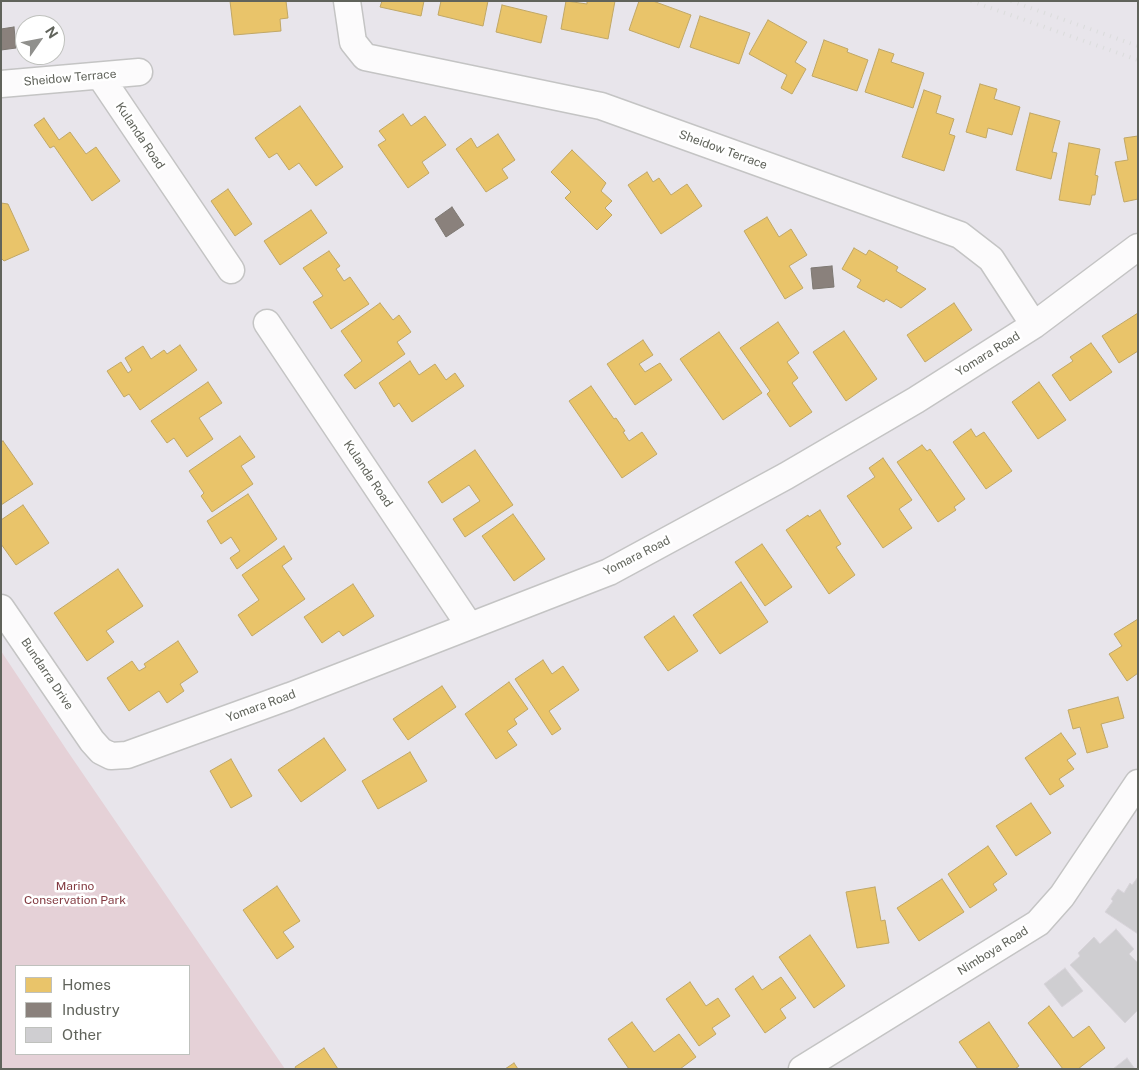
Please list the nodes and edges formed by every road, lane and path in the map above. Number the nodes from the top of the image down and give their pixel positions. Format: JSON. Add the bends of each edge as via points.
{"nodes":[{"id":1,"x":347,"y":1,"type":"edge"},
{"id":2,"x":139,"y":72,"type":"dead end"},
{"id":3,"x":100,"y":76,"type":"junction"},
{"id":4,"x":1,"y":84,"type":"edge"},
{"id":5,"x":1138,"y":248,"type":"edge"},
{"id":6,"x":231,"y":270,"type":"dead end"},
{"id":7,"x":267,"y":323,"type":"dead end"},
{"id":8,"x":1034,"y":325,"type":"junction"},
{"id":9,"x":1,"y":608,"type":"edge"},
{"id":10,"x":469,"y":625,"type":"junction"},
{"id":11,"x":92,"y":741,"type":"joint"},
{"id":12,"x":1138,"y":783,"type":"edge"},
{"id":13,"x":802,"y":1069,"type":"edge"}],
"edges":[{"from":1,"to":8,"type":"street","name":"Sheidow Terrace","via":[[353,42],[365,57],[601,106],[960,235],[991,259]]},
{"from":2,"to":3,"type":"street","name":"Sheidow Terrace"},
{"from":3,"to":4,"type":"street","name":"Sheidow Terrace"},
{"from":3,"to":6,"type":"street","name":"Kulanda Road"},
{"from":5,"to":8,"type":"street","name":"Yomara Road"},
{"from":7,"to":10,"type":"street","name":"Kulanda Road"},
{"from":8,"to":10,"type":"street","name":"Yomara Road","via":[[916,400],[786,476],[617,567]]},
{"from":9,"to":11,"type":"street","name":"Bundarra Drive"},
{"from":10,"to":11,"type":"street","name":"Yomara Road","via":[[290,696],[127,755],[111,756],[101,752]]},
{"from":12,"to":13,"type":"street","name":"Nimboya Road","via":[[1062,896],[1038,923]]}]}
